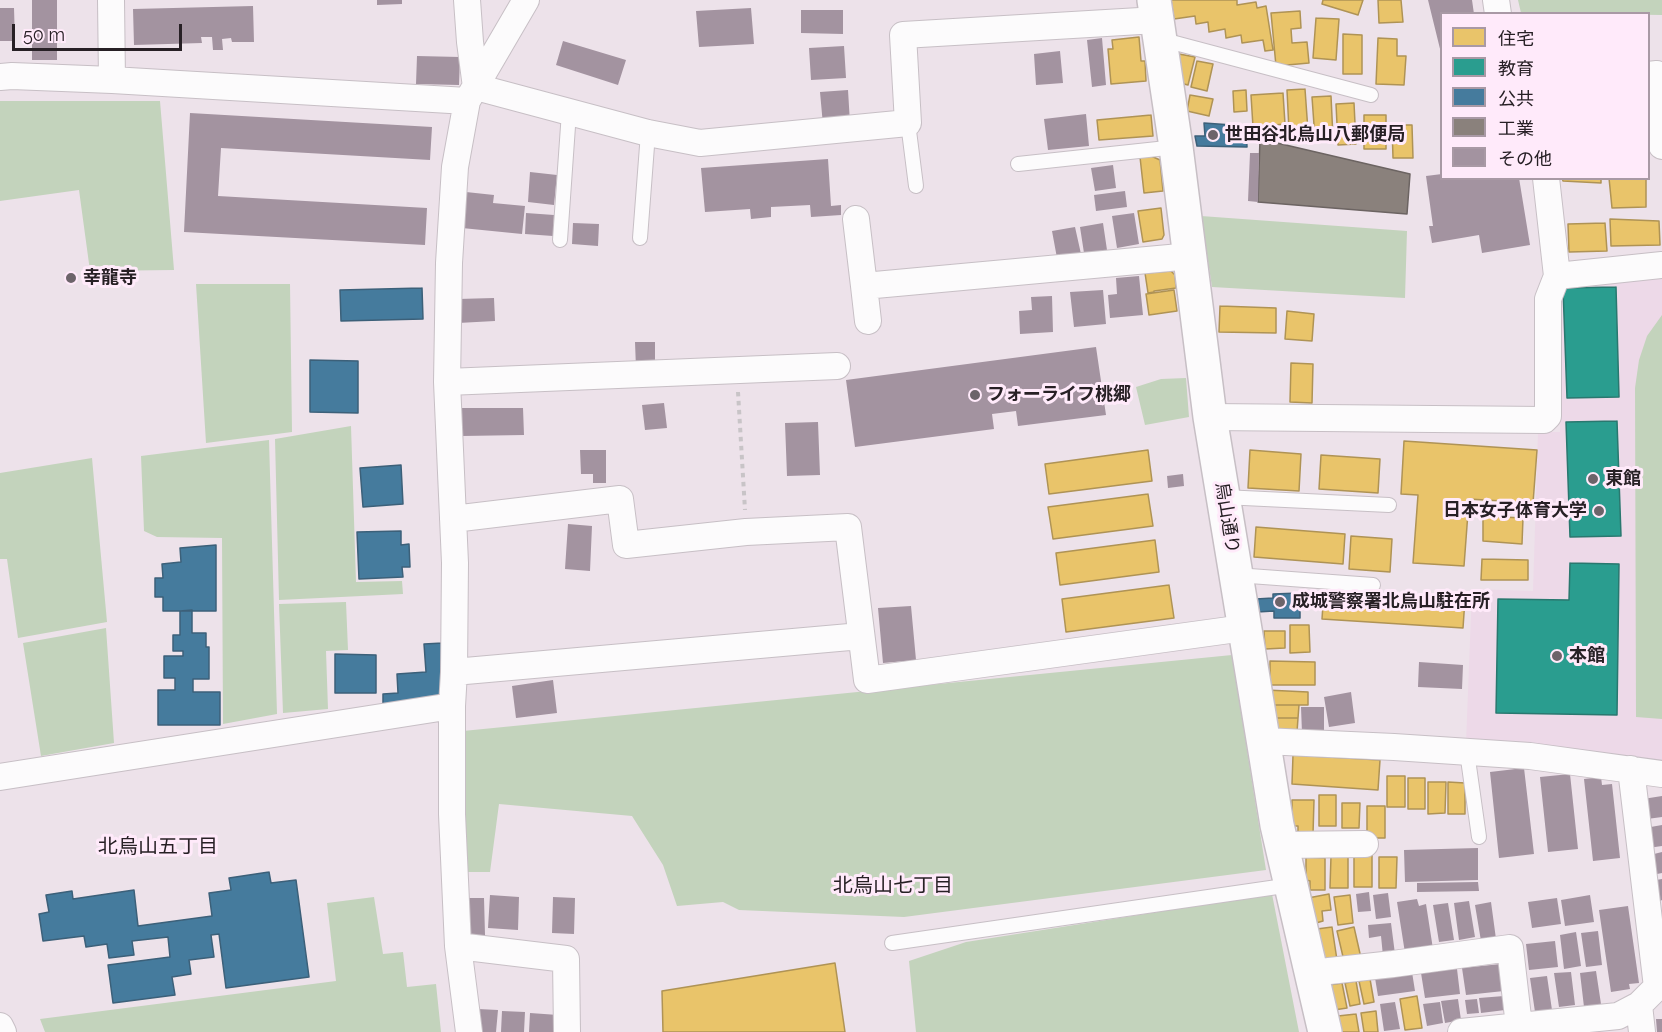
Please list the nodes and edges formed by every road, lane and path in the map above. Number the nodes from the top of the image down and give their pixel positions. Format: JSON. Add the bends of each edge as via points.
{"nodes":[{"id":1,"x":111,"y":0,"type":"edge"},
{"id":2,"x":468,"y":0,"type":"edge"},
{"id":3,"x":526,"y":0,"type":"edge"},
{"id":4,"x":1157,"y":20,"type":"edge"},
{"id":5,"x":1650,"y":75,"type":"edge"},
{"id":6,"x":0,"y":77,"type":"edge"},
{"id":7,"x":112,"y":80,"type":"junction"},
{"id":8,"x":472,"y":94,"type":"junction"},
{"id":9,"x":1371,"y":95,"type":"dead end"},
{"id":10,"x":569,"y":112,"type":"junction"},
{"id":11,"x":908,"y":123,"type":"junction"},
{"id":12,"x":648,"y":133,"type":"junction"},
{"id":13,"x":1662,"y":146,"type":"edge"},
{"id":14,"x":1176,"y":147,"type":"junction"},
{"id":15,"x":1018,"y":164,"type":"dead end"},
{"id":16,"x":1545,"y":180,"type":"edge"},
{"id":17,"x":916,"y":186,"type":"dead end"},
{"id":18,"x":856,"y":219,"type":"dead end"},
{"id":19,"x":640,"y":238,"type":"dead end"},
{"id":20,"x":560,"y":240,"type":"dead end"},
{"id":21,"x":1191,"y":256,"type":"junction"},
{"id":22,"x":1662,"y":265,"type":"edge"},
{"id":23,"x":1557,"y":276,"type":"junction"},
{"id":24,"x":864,"y":286,"type":"junction"},
{"id":25,"x":868,"y":321,"type":"dead end"},
{"id":26,"x":837,"y":366,"type":"dead end"},
{"id":27,"x":737,"y":370,"type":"junction"},
{"id":28,"x":447,"y":382,"type":"junction"},
{"id":29,"x":1210,"y":417,"type":"junction"},
{"id":30,"x":1223,"y":497,"type":"junction"},
{"id":31,"x":1389,"y":505,"type":"dead end"},
{"id":32,"x":453,"y":519,"type":"junction"},
{"id":33,"x":746,"y":532,"type":"junction"},
{"id":34,"x":1236,"y":575,"type":"junction"},
{"id":35,"x":1373,"y":585,"type":"dead end"},
{"id":36,"x":1244,"y":628,"type":"junction"},
{"id":37,"x":861,"y":636,"type":"junction"},
{"id":38,"x":454,"y":672,"type":"junction"},
{"id":39,"x":452,"y":706,"type":"junction"},
{"id":40,"x":1263,"y":741,"type":"junction"},
{"id":41,"x":1467,"y":752,"type":"junction"},
{"id":42,"x":1631,"y":769,"type":"junction"},
{"id":43,"x":1662,"y":774,"type":"edge"},
{"id":44,"x":0,"y":777,"type":"edge"},
{"id":45,"x":1479,"y":837,"type":"dead end"},
{"id":46,"x":1365,"y":844,"type":"dead end"},
{"id":47,"x":1282,"y":845,"type":"junction"},
{"id":48,"x":1291,"y":885,"type":"junction"},
{"id":49,"x":892,"y":943,"type":"dead end"},
{"id":50,"x":458,"y":946,"type":"junction"},
{"id":51,"x":1311,"y":973,"type":"junction"},
{"id":52,"x":1659,"y":987,"type":"edge"},
{"id":53,"x":1639,"y":1005,"type":"junction"},
{"id":54,"x":0,"y":1026,"type":"edge"},
{"id":55,"x":1519,"y":1026,"type":"junction"},
{"id":56,"x":3,"y":1032,"type":"edge"},
{"id":57,"x":469,"y":1032,"type":"edge"},
{"id":58,"x":567,"y":1032,"type":"edge"},
{"id":59,"x":1325,"y":1032,"type":"edge"},
{"id":60,"x":1461,"y":1032,"type":"edge"},
{"id":61,"x":1642,"y":1032,"type":"edge"}],
"edges":[{"from":1,"to":7,"type":"street"},
{"from":2,"to":8,"type":"street"},
{"from":3,"to":8,"type":"street"},
{"from":4,"to":9,"type":"lane"},
{"from":4,"to":11,"type":"street","via":[[903,35]]},
{"from":4,"to":14,"type":"street","name":"烏山通り"},
{"from":5,"to":13,"type":"street","via":[[1657,74]]},
{"from":6,"to":7,"type":"street"},
{"from":7,"to":8,"type":"street"},
{"from":8,"to":10,"type":"street"},
{"from":8,"to":28,"type":"street","via":[[455,167]]},
{"from":10,"to":12,"type":"street"},
{"from":10,"to":20,"type":"lane"},
{"from":11,"to":12,"type":"street","via":[[700,142]]},
{"from":11,"to":17,"type":"lane"},
{"from":12,"to":19,"type":"lane"},
{"from":14,"to":15,"type":"lane"},
{"from":14,"to":21,"type":"street","name":"烏山通り"},
{"from":16,"to":23,"type":"street"},
{"from":18,"to":24,"type":"street"},
{"from":21,"to":24,"type":"street"},
{"from":21,"to":29,"type":"street","name":"烏山通り"},
{"from":22,"to":23,"type":"street"},
{"from":23,"to":29,"type":"street","via":[[1548,300],[1548,417],[1544,420]]},
{"from":24,"to":25,"type":"street"},
{"from":26,"to":27,"type":"street"},
{"from":27,"to":28,"type":"street"},
{"from":27,"to":33,"type":"path"},
{"from":28,"to":32,"type":"street"},
{"from":29,"to":30,"type":"street","name":"烏山通り"},
{"from":30,"to":31,"type":"lane"},
{"from":30,"to":34,"type":"street","name":"烏山通り"},
{"from":32,"to":33,"type":"street","via":[[620,500],[626,545]]},
{"from":32,"to":38,"type":"street"},
{"from":33,"to":37,"type":"street","via":[[848,527]]},
{"from":34,"to":35,"type":"lane"},
{"from":34,"to":36,"type":"street","name":"烏山通り"},
{"from":36,"to":37,"type":"street","via":[[867,680]]},
{"from":36,"to":40,"type":"street","name":"烏山通り"},
{"from":37,"to":38,"type":"street"},
{"from":38,"to":39,"type":"street"},
{"from":39,"to":44,"type":"street"},
{"from":39,"to":50,"type":"street"},
{"from":40,"to":41,"type":"street"},
{"from":40,"to":47,"type":"street","name":"烏山通り"},
{"from":41,"to":42,"type":"street"},
{"from":41,"to":45,"type":"lane"},
{"from":42,"to":43,"type":"street"},
{"from":42,"to":52,"type":"street"},
{"from":46,"to":47,"type":"street"},
{"from":47,"to":48,"type":"street","name":"烏山通り"},
{"from":48,"to":49,"type":"lane"},
{"from":48,"to":51,"type":"street","name":"烏山通り"},
{"from":50,"to":57,"type":"street"},
{"from":50,"to":58,"type":"street","via":[[566,959]]},
{"from":51,"to":55,"type":"street","via":[[1510,948]]},
{"from":51,"to":59,"type":"street","name":"烏山通り"},
{"from":52,"to":53,"type":"street"},
{"from":53,"to":55,"type":"street","via":[[1618,1016]]},
{"from":53,"to":61,"type":"street"},
{"from":54,"to":56,"type":"street"},
{"from":55,"to":60,"type":"street"}]}
